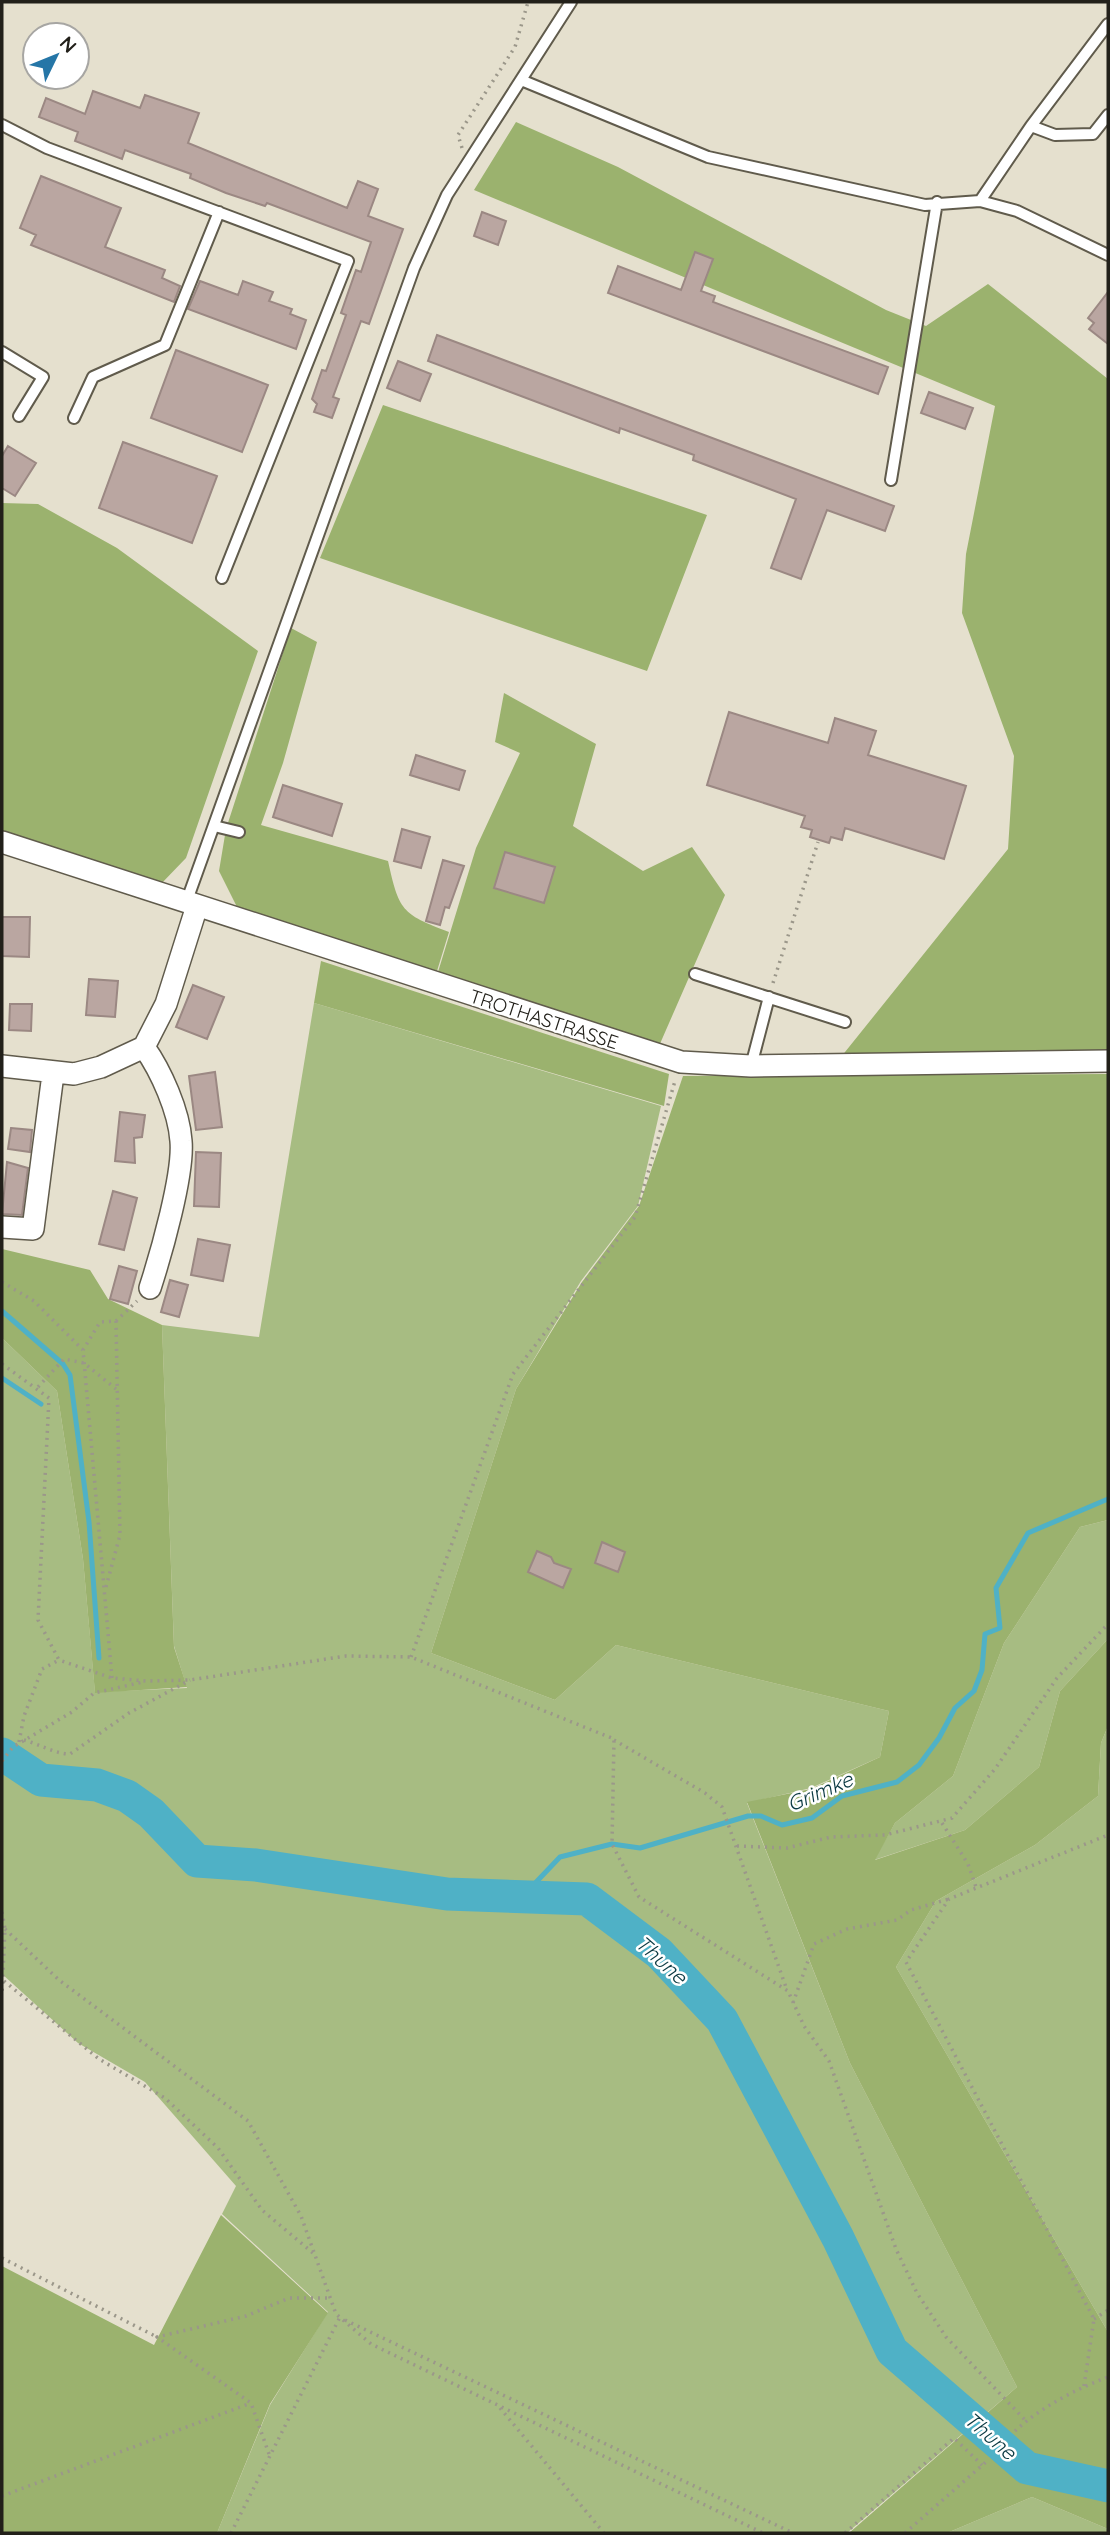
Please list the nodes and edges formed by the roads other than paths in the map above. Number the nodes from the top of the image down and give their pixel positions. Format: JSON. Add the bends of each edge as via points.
{"nodes":[{"id":1,"x":571,"y":2,"type":"edge"},
{"id":2,"x":1108,"y":24,"type":"edge"},
{"id":3,"x":521,"y":80,"type":"junction"},
{"id":4,"x":1108,"y":115,"type":"edge"},
{"id":5,"x":2,"y":125,"type":"edge"},
{"id":6,"x":1031,"y":126,"type":"junction"},
{"id":7,"x":981,"y":201,"type":"junction"},
{"id":8,"x":937,"y":202,"type":"junction"},
{"id":9,"x":219,"y":212,"type":"junction"},
{"id":10,"x":1108,"y":255,"type":"edge"},
{"id":11,"x":2,"y":352,"type":"edge"},
{"id":12,"x":19,"y":416,"type":"dead end"},
{"id":13,"x":74,"y":418,"type":"dead end"},
{"id":14,"x":891,"y":480,"type":"dead end"},
{"id":15,"x":222,"y":578,"type":"dead end"},
{"id":16,"x":214,"y":825,"type":"junction"},
{"id":17,"x":239,"y":832,"type":"dead end"},
{"id":18,"x":2,"y":842,"type":"edge"},
{"id":19,"x":191,"y":905,"type":"junction"},
{"id":20,"x":695,"y":974,"type":"dead end"},
{"id":21,"x":768,"y":997,"type":"junction"},
{"id":22,"x":845,"y":1022,"type":"dead end"},
{"id":23,"x":144,"y":1047,"type":"junction"},
{"id":24,"x":1108,"y":1061,"type":"edge"},
{"id":25,"x":2,"y":1066,"type":"edge"},
{"id":26,"x":751,"y":1066,"type":"junction"},
{"id":27,"x":54,"y":1074,"type":"junction"},
{"id":28,"x":2,"y":1227,"type":"edge"},
{"id":29,"x":150,"y":1288,"type":"road end"}],
"edges":[{"from":1,"to":3,"type":"lane"},
{"from":2,"to":6,"type":"lane"},
{"from":3,"to":8,"type":"lane","via":[[708,157],[925,205]]},
{"from":3,"to":16,"type":"lane","via":[[447,195],[414,268]]},
{"from":4,"to":6,"type":"lane","via":[[1093,134],[1055,135]]},
{"from":5,"to":9,"type":"lane","via":[[47,148]]},
{"from":6,"to":7,"type":"lane"},
{"from":7,"to":8,"type":"lane"},
{"from":7,"to":10,"type":"lane","via":[[1017,211]]},
{"from":8,"to":14,"type":"lane"},
{"from":9,"to":13,"type":"lane","via":[[166,345],[93,377]]},
{"from":9,"to":15,"type":"lane","via":[[348,261]]},
{"from":11,"to":12,"type":"lane","via":[[43,377]]},
{"from":16,"to":17,"type":"lane"},
{"from":16,"to":19,"type":"lane"},
{"from":18,"to":19,"type":"street","name":"TROTHASTRASSE"},
{"from":19,"to":23,"type":"street","via":[[166,1004]]},
{"from":19,"to":26,"type":"street","name":"TROTHASTRASSE","via":[[681,1062]]},
{"from":20,"to":21,"type":"lane"},
{"from":21,"to":22,"type":"lane"},
{"from":21,"to":26,"type":"lane"},
{"from":23,"to":27,"type":"street","via":[[101,1067]]},
{"from":23,"to":29,"type":"street","via":[[161,1071],[181,1139]]},
{"from":24,"to":26,"type":"street","name":"TROTHASTRASSE"},
{"from":25,"to":27,"type":"street"},
{"from":27,"to":28,"type":"street","via":[[33,1229]]}]}
